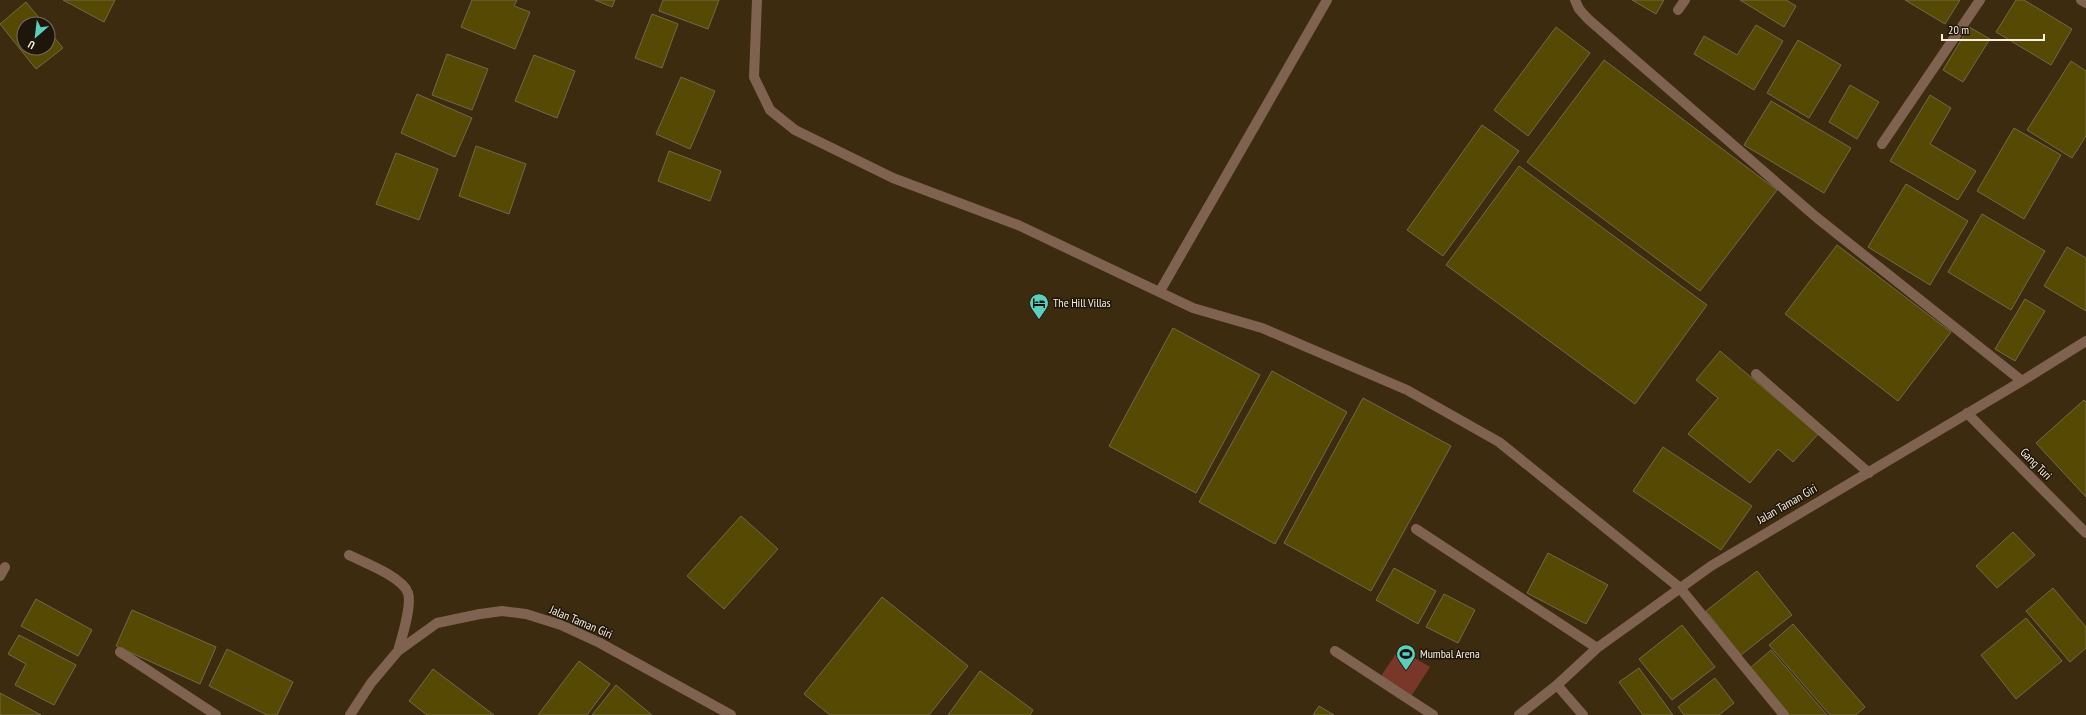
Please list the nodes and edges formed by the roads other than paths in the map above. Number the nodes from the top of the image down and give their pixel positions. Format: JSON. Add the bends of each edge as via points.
{"nodes":[{"id":1,"x":757,"y":0,"type":"edge"},
{"id":2,"x":1327,"y":0,"type":"edge"},
{"id":3,"x":1575,"y":0,"type":"edge"},
{"id":4,"x":1685,"y":0,"type":"edge"},
{"id":5,"x":1980,"y":0,"type":"edge"},
{"id":6,"x":2081,"y":0,"type":"edge"},
{"id":7,"x":2086,"y":4,"type":"edge"},
{"id":8,"x":1678,"y":10,"type":"dead end"},
{"id":9,"x":1882,"y":144,"type":"dead end"},
{"id":10,"x":1160,"y":291,"type":"junction"},
{"id":11,"x":2086,"y":341,"type":"edge"},
{"id":12,"x":1756,"y":374,"type":"dead end"},
{"id":13,"x":2022,"y":382,"type":"junction"},
{"id":14,"x":1967,"y":413,"type":"junction"},
{"id":15,"x":1869,"y":473,"type":"junction"},
{"id":16,"x":1416,"y":529,"type":"dead end"},
{"id":17,"x":2086,"y":533,"type":"edge"},
{"id":18,"x":348,"y":555,"type":"dead end"},
{"id":19,"x":5,"y":567,"type":"dead end"},
{"id":20,"x":0,"y":576,"type":"edge"},
{"id":21,"x":1680,"y":588,"type":"junction"},
{"id":22,"x":1597,"y":648,"type":"junction"},
{"id":23,"x":398,"y":651,"type":"junction"},
{"id":24,"x":1336,"y":651,"type":"dead end"},
{"id":25,"x":120,"y":652,"type":"dead end"},
{"id":26,"x":1557,"y":685,"type":"junction"},
{"id":27,"x":352,"y":712,"type":"edge"},
{"id":28,"x":216,"y":715,"type":"edge"},
{"id":29,"x":362,"y":715,"type":"edge"},
{"id":30,"x":731,"y":715,"type":"edge"},
{"id":31,"x":1433,"y":715,"type":"edge"},
{"id":32,"x":1519,"y":715,"type":"edge"},
{"id":33,"x":1583,"y":715,"type":"edge"},
{"id":34,"x":1784,"y":715,"type":"edge"}],
"edges":[{"from":1,"to":10,"type":"street","via":[[754,77],[770,110],[795,130],[893,178],[1018,225]]},
{"from":2,"to":10,"type":"street"},
{"from":3,"to":13,"type":"street","via":[[1588,19],[1816,217]]},
{"from":4,"to":8,"type":"street"},
{"from":5,"to":9,"type":"street"},
{"from":6,"to":7,"type":"street"},
{"from":10,"to":21,"type":"street","via":[[1193,308],[1262,328],[1407,390],[1498,442]]},
{"from":11,"to":13,"type":"street","name":"Jalan Taman Giri"},
{"from":12,"to":15,"type":"street"},
{"from":13,"to":14,"type":"street","name":"Jalan Taman Giri"},
{"from":14,"to":15,"type":"street","name":"Jalan Taman Giri"},
{"from":14,"to":17,"type":"street","name":"Gang Turi"},
{"from":15,"to":21,"type":"street","name":"Jalan Taman Giri","via":[[1769,530]]},
{"from":16,"to":22,"type":"street"},
{"from":18,"to":23,"type":"street","via":[[389,576],[406,589],[407,609]]},
{"from":19,"to":20,"type":"street"},
{"from":21,"to":22,"type":"street","name":"Jalan Taman Giri"},
{"from":21,"to":34,"type":"street"},
{"from":22,"to":26,"type":"street","name":"Jalan Taman Giri"},
{"from":23,"to":27,"type":"street","name":"Jalan Taman Giri","via":[[371,683]]},
{"from":23,"to":30,"type":"street","name":"Jalan Taman Giri","via":[[437,623],[494,612],[526,614],[560,625],[600,643]]},
{"from":24,"to":31,"type":"street"},
{"from":25,"to":28,"type":"street"},
{"from":26,"to":32,"type":"street","name":"Jalan Taman Giri"},
{"from":26,"to":33,"type":"street"},
{"from":27,"to":29,"type":"street"}]}
